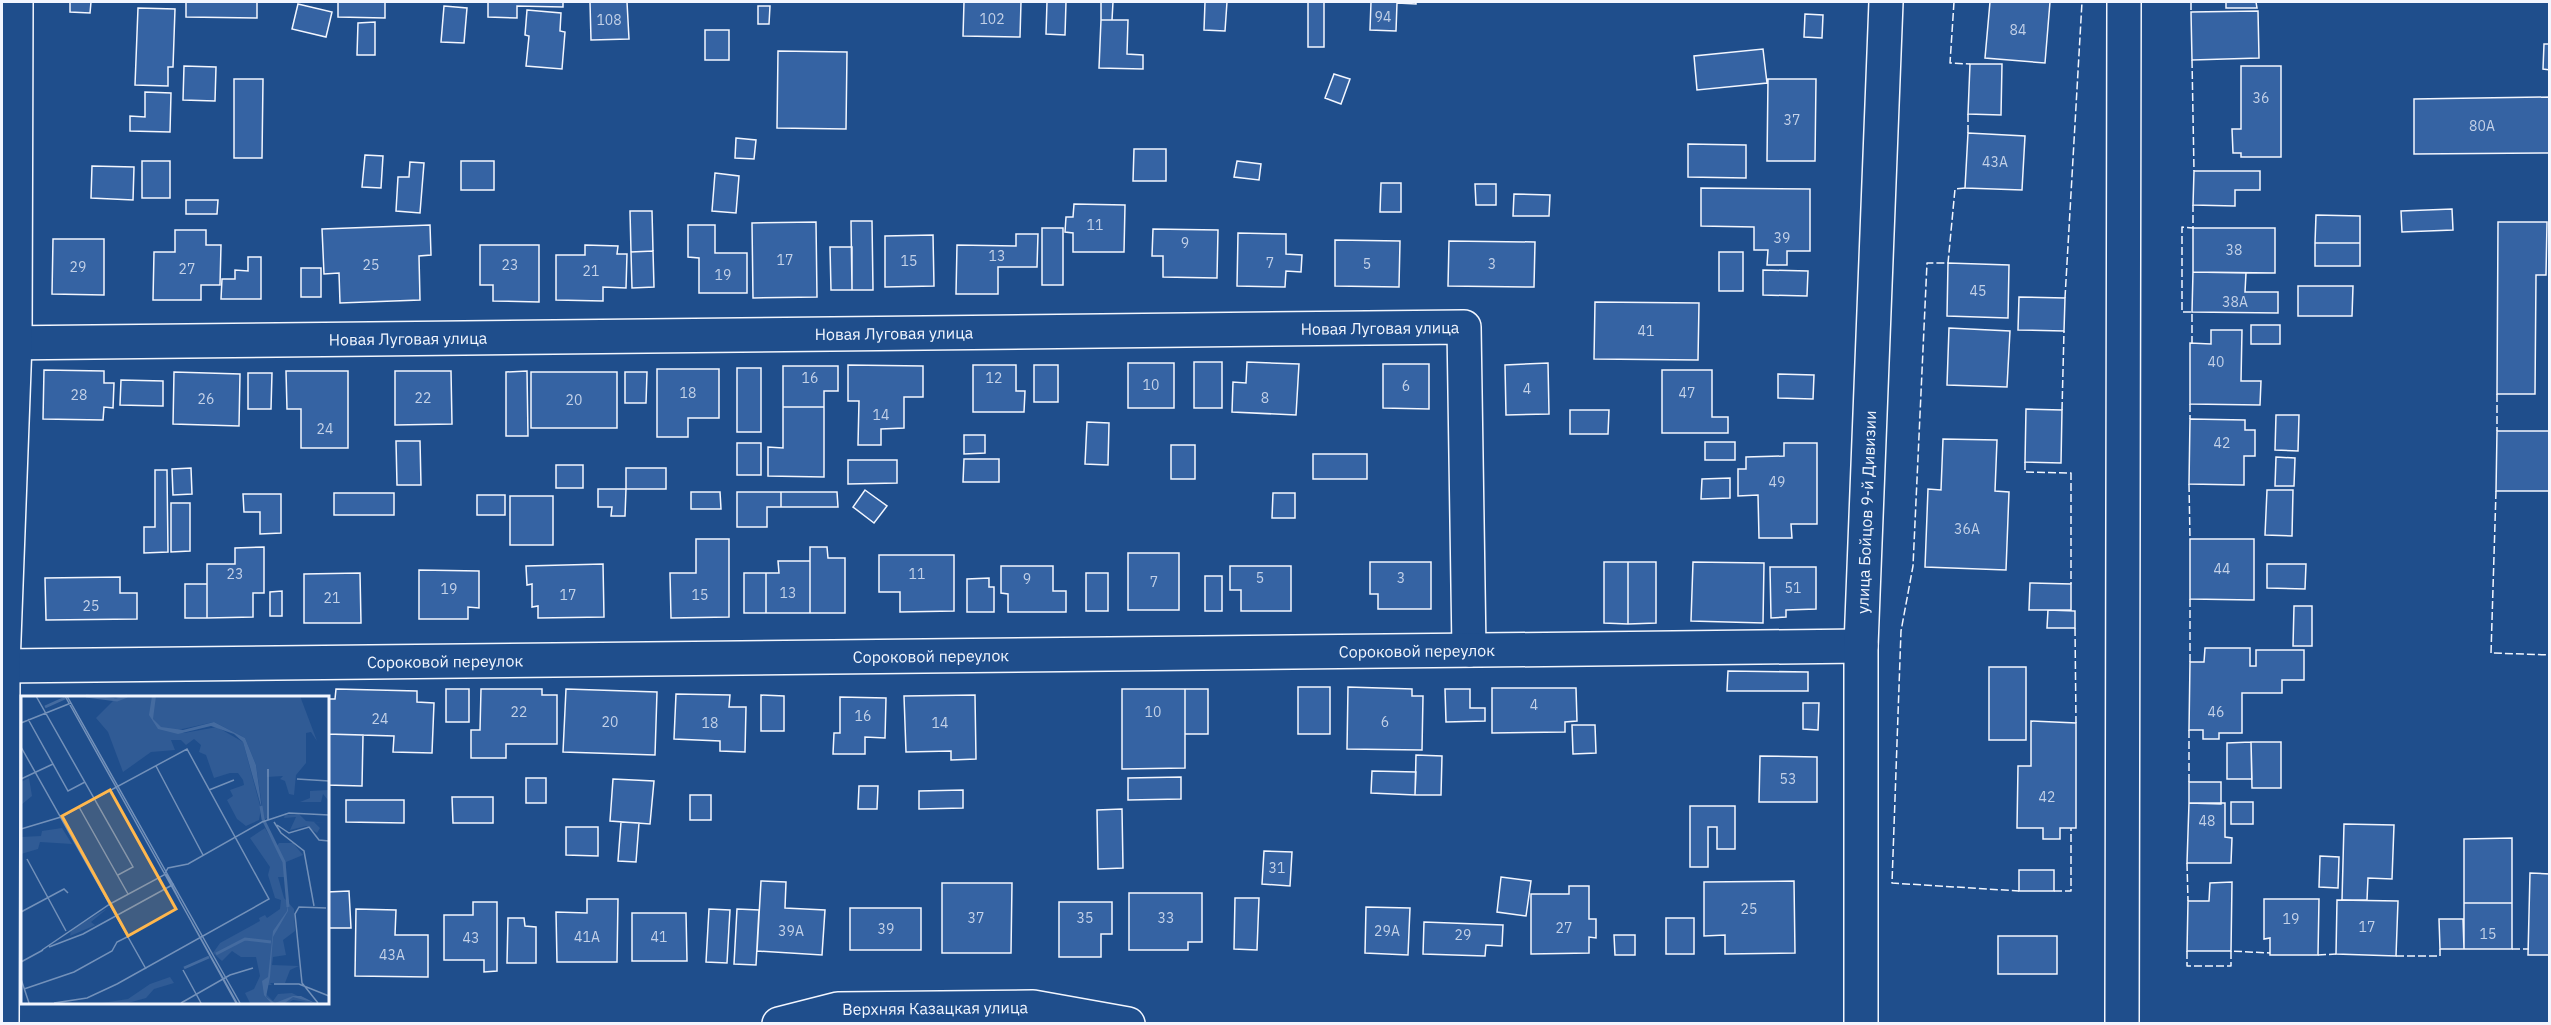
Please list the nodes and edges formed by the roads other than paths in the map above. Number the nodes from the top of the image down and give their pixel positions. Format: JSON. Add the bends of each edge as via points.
{"nodes":[{"id":1,"x":16,"y":2,"type":"edge"},
{"id":2,"x":2124,"y":2,"type":"edge"},
{"id":3,"x":1887,"y":11,"type":"edge"},
{"id":4,"x":8,"y":343,"type":"edge"},
{"id":5,"x":1861,"y":646,"type":"junction"},
{"id":6,"x":1469,"y":650,"type":"junction"},
{"id":7,"x":3,"y":666,"type":"edge"},
{"id":8,"x":2,"y":1023,"type":"edge"},
{"id":9,"x":779,"y":1023,"type":"edge"},
{"id":10,"x":1128,"y":1023,"type":"edge"},
{"id":11,"x":1861,"y":1023,"type":"edge"},
{"id":12,"x":2122,"y":1023,"type":"edge"}],
"edges":[{"from":1,"to":4,"type":"street"},
{"from":2,"to":12,"type":"street"},
{"from":3,"to":5,"type":"street","name":"улица Бойцов 9-й Дивизии"},
{"from":4,"to":6,"type":"street","name":"Новая Луговая улица","via":[[1464,327]]},
{"from":4,"to":7,"type":"street"},
{"from":5,"to":6,"type":"street","name":"Сороковой переулок"},
{"from":5,"to":11,"type":"street","name":"улица Бойцов 9-й Дивизии"},
{"from":6,"to":7,"type":"street","name":"Сороковой переулок"},
{"from":7,"to":8,"type":"street"},
{"from":9,"to":10,"type":"street","name":"Верхняя Казацкая улица","via":[[838,1008],[1022,1007]]}]}
